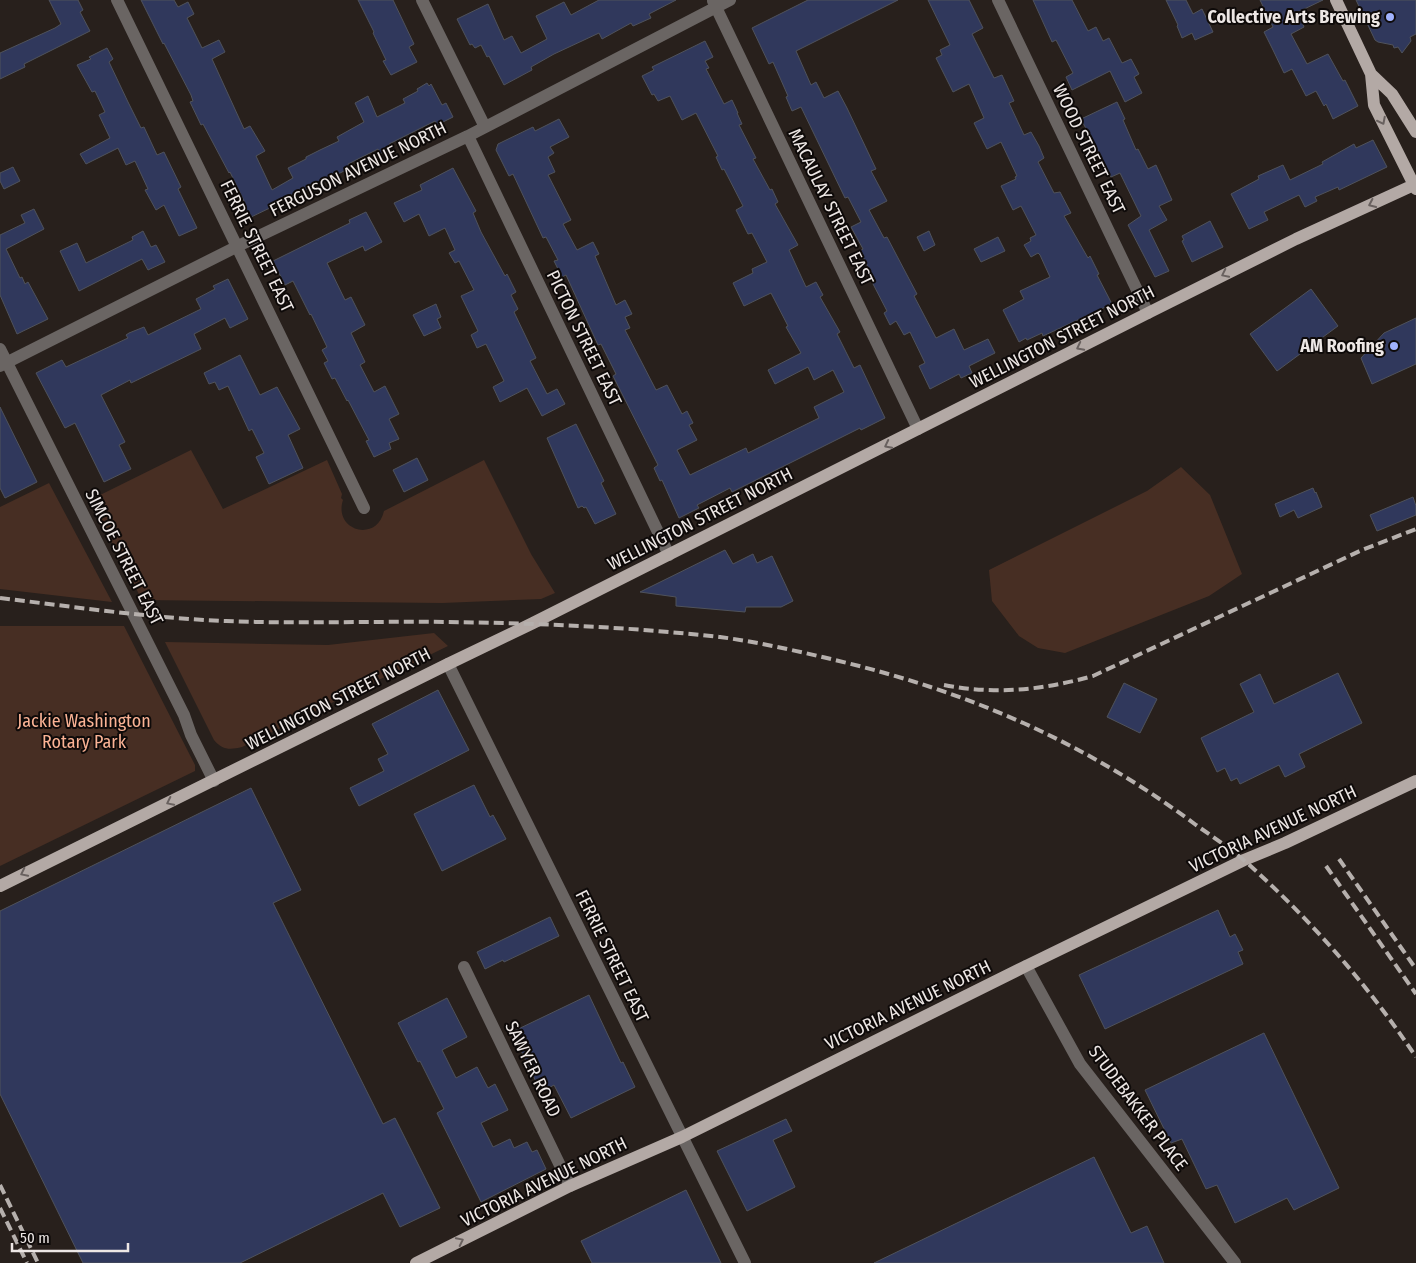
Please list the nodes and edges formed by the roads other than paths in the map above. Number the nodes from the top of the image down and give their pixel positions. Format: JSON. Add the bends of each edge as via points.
{"nodes":[{"id":1,"x":117,"y":0,"type":"edge"},
{"id":2,"x":422,"y":0,"type":"edge"},
{"id":3,"x":730,"y":0,"type":"edge"},
{"id":4,"x":998,"y":0,"type":"edge"},
{"id":5,"x":1336,"y":0,"type":"edge"},
{"id":6,"x":714,"y":4,"type":"edge"},
{"id":7,"x":1372,"y":74,"type":"junction"},
{"id":8,"x":485,"y":127,"type":"junction"},
{"id":9,"x":1416,"y":132,"type":"edge"},
{"id":10,"x":468,"y":136,"type":"junction"},
{"id":11,"x":1415,"y":186,"type":"edge"},
{"id":12,"x":238,"y":246,"type":"junction"},
{"id":13,"x":1148,"y":313,"type":"junction"},
{"id":14,"x":0,"y":349,"type":"edge"},
{"id":15,"x":3,"y":364,"type":"edge"},
{"id":16,"x":918,"y":429,"type":"junction"},
{"id":17,"x":364,"y":508,"type":"dead end"},
{"id":18,"x":669,"y":555,"type":"junction"},
{"id":19,"x":448,"y":664,"type":"junction"},
{"id":20,"x":214,"y":780,"type":"junction"},
{"id":21,"x":1416,"y":781,"type":"edge"},
{"id":22,"x":0,"y":886,"type":"edge"},
{"id":23,"x":1026,"y":966,"type":"junction"},
{"id":24,"x":464,"y":967,"type":"dead end"},
{"id":25,"x":682,"y":1137,"type":"junction"},
{"id":26,"x":570,"y":1186,"type":"junction"},
{"id":27,"x":419,"y":1262,"type":"edge"},
{"id":28,"x":745,"y":1263,"type":"edge"},
{"id":29,"x":1234,"y":1263,"type":"edge"}],
"edges":[{"from":1,"to":12,"type":"street","name":"FERRIE STREET EAST"},
{"from":2,"to":8,"type":"street"},
{"from":3,"to":6,"type":"street","name":"FERGUSON AVENUE NORTH"},
{"from":4,"to":13,"type":"street","name":"WOOD STREET EAST"},
{"from":5,"to":7,"type":"main road"},
{"from":6,"to":8,"type":"street","name":"FERGUSON AVENUE NORTH"},
{"from":6,"to":16,"type":"street","name":"MACAULAY STREET EAST"},
{"from":7,"to":9,"type":"main road","via":[[1392,94]]},
{"from":7,"to":11,"type":"main road","one_way":true,"via":[[1374,106]]},
{"from":8,"to":10,"type":"street","name":"FERGUSON AVENUE NORTH"},
{"from":10,"to":12,"type":"street","name":"FERGUSON AVENUE NORTH"},
{"from":10,"to":18,"type":"street","name":"PICTON STREET EAST"},
{"from":11,"to":13,"type":"main road","name":"WELLINGTON STREET NORTH","one_way":true,"via":[[1296,239]]},
{"from":12,"to":15,"type":"street","name":"FERGUSON AVENUE NORTH"},
{"from":12,"to":17,"type":"street","name":"FERRIE STREET EAST"},
{"from":13,"to":16,"type":"main road","name":"WELLINGTON STREET NORTH","one_way":true},
{"from":14,"to":15,"type":"street","name":"SIMCOE STREET EAST"},
{"from":15,"to":20,"type":"street","name":"SIMCOE STREET EAST","via":[[184,715]]},
{"from":16,"to":18,"type":"main road","name":"WELLINGTON STREET NORTH","one_way":true},
{"from":18,"to":19,"type":"main road","name":"WELLINGTON STREET NORTH"},
{"from":19,"to":20,"type":"main road","name":"WELLINGTON STREET NORTH"},
{"from":19,"to":25,"type":"street","name":"FERRIE STREET EAST"},
{"from":20,"to":22,"type":"main road","name":"WELLINGTON STREET NORTH","one_way":true},
{"from":21,"to":23,"type":"main road","name":"VICTORIA AVENUE NORTH"},
{"from":23,"to":25,"type":"main road","name":"VICTORIA AVENUE NORTH"},
{"from":23,"to":29,"type":"street","name":"STUDEBAKKER PLACE","via":[[1080,1064]]},
{"from":24,"to":26,"type":"street","name":"SAWYER ROAD"},
{"from":25,"to":26,"type":"main road","name":"VICTORIA AVENUE NORTH"},
{"from":25,"to":28,"type":"street","name":"FERRIE STREET EAST"},
{"from":27,"to":26,"type":"main road","name":"VICTORIA AVENUE NORTH","one_way":true}]}
